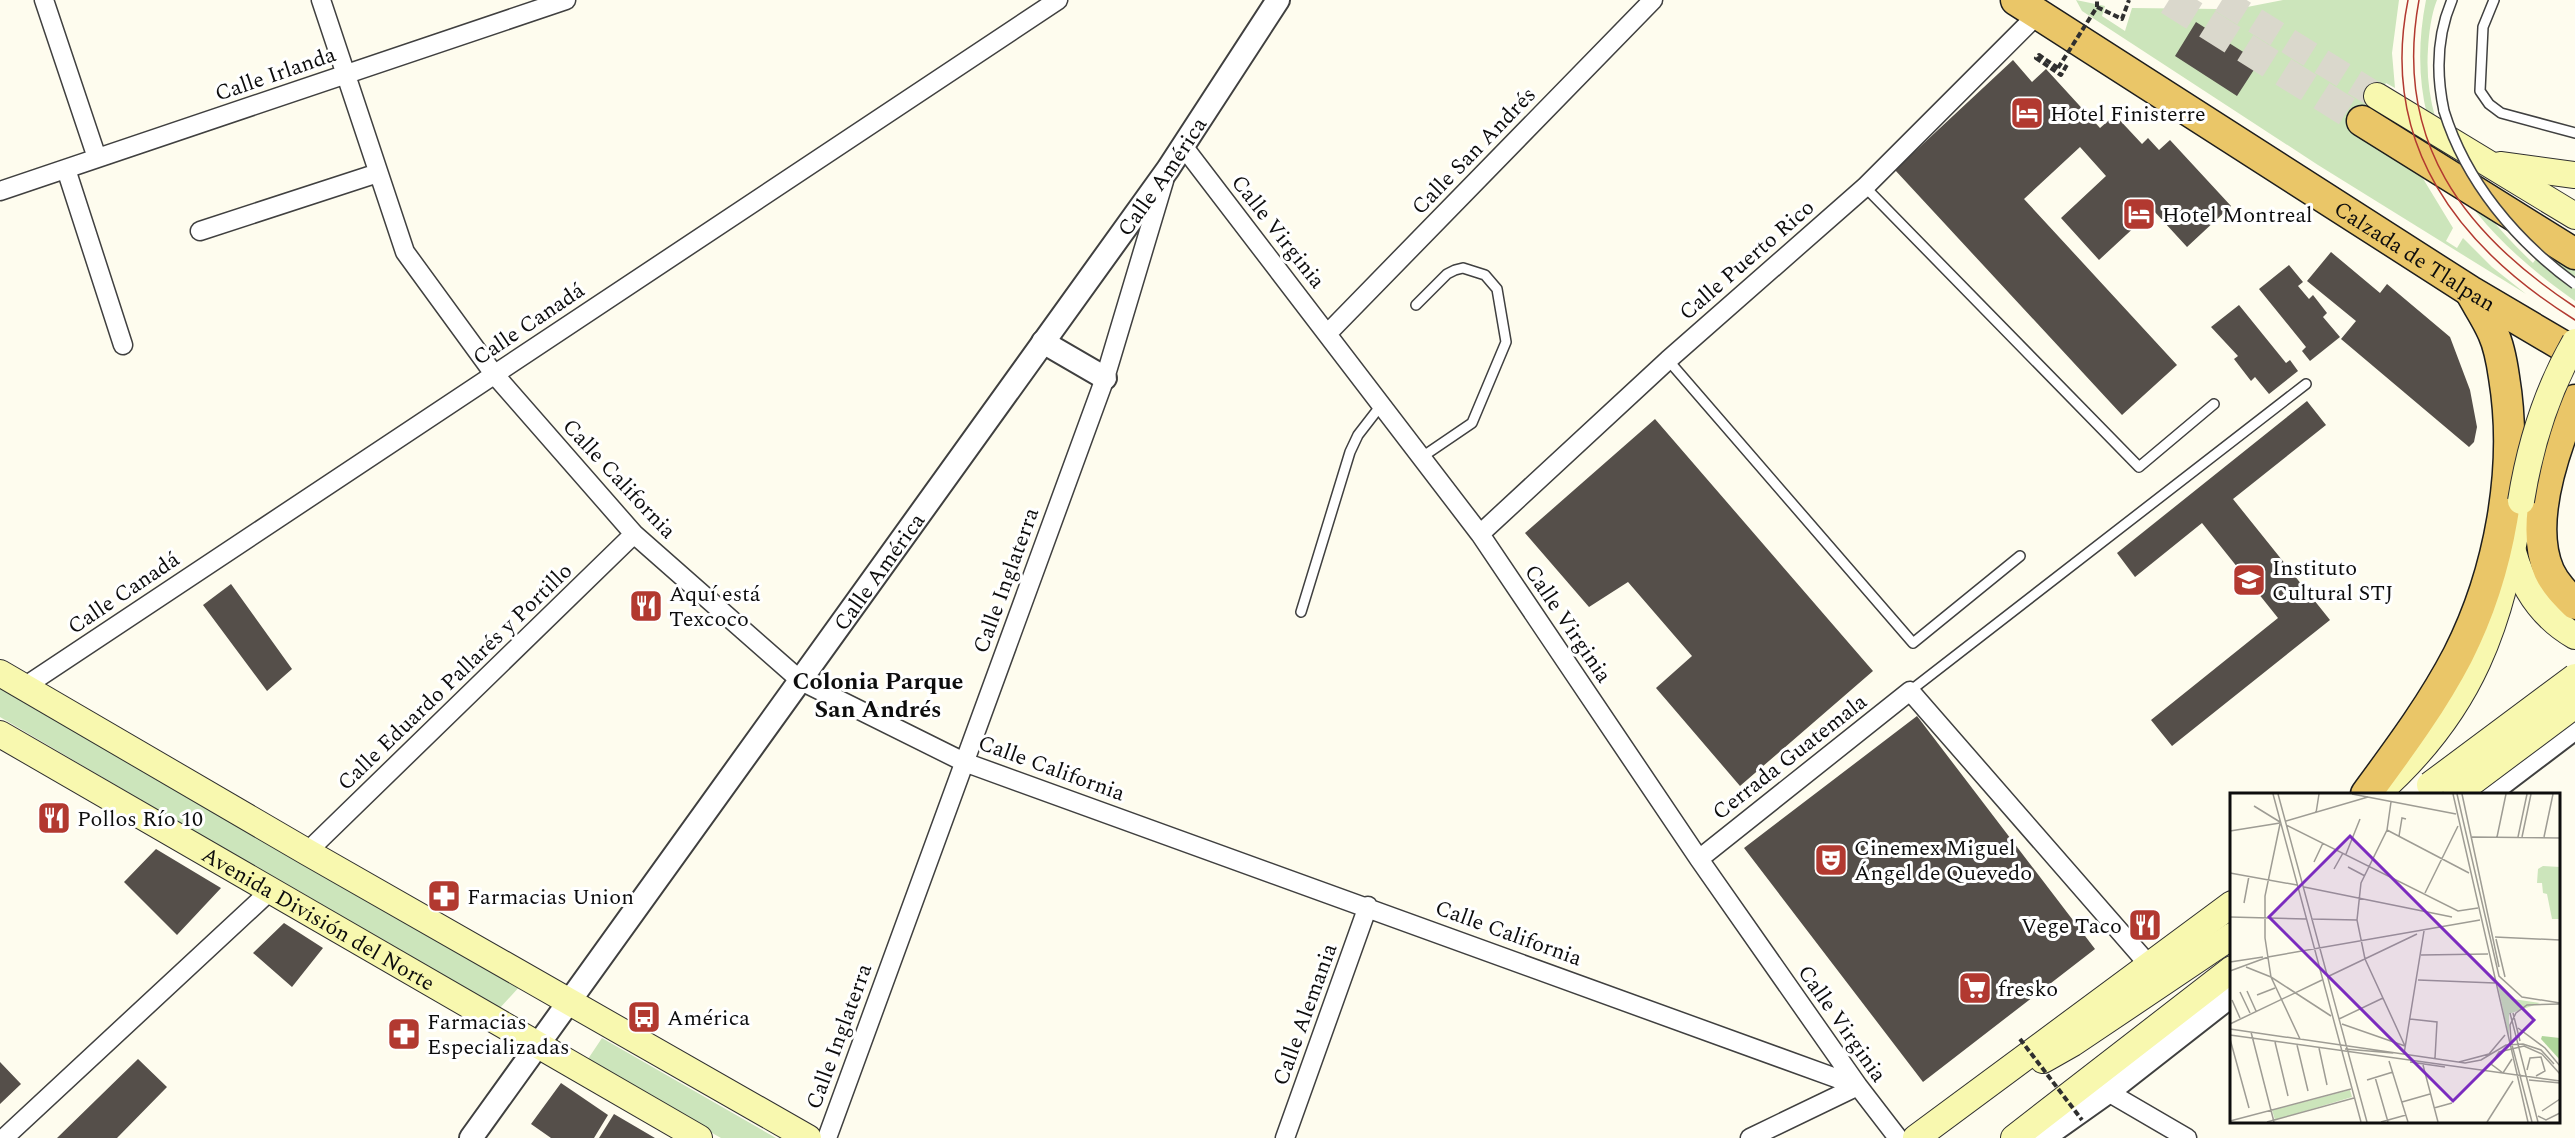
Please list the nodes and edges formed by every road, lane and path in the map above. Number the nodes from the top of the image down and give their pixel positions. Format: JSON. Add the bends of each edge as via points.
{"nodes":[{"id":1,"x":44,"y":0,"type":"edge"},
{"id":2,"x":321,"y":0,"type":"edge"},
{"id":3,"x":566,"y":0,"type":"edge"},
{"id":4,"x":1058,"y":0,"type":"edge"},
{"id":5,"x":1278,"y":0,"type":"edge"},
{"id":6,"x":1653,"y":0,"type":"edge"},
{"id":7,"x":2097,"y":0,"type":"edge"},
{"id":8,"x":2129,"y":0,"type":"edge"},
{"id":9,"x":2452,"y":0,"type":"edge"},
{"id":10,"x":2494,"y":0,"type":"edge"},
{"id":11,"x":2027,"y":7,"type":"edge"},
{"id":12,"x":2097,"y":7,"type":"junction"},
{"id":13,"x":2056,"y":69,"type":"junction"},
{"id":14,"x":345,"y":75,"type":"junction"},
{"id":15,"x":2370,"y":109,"type":"joint"},
{"id":16,"x":2575,"y":133,"type":"edge"},
{"id":17,"x":1183,"y":146,"type":"junction"},
{"id":18,"x":97,"y":158,"type":"junction"},
{"id":19,"x":2488,"y":163,"type":"junction"},
{"id":20,"x":66,"y":169,"type":"junction"},
{"id":21,"x":1168,"y":169,"type":"junction"},
{"id":22,"x":378,"y":173,"type":"junction"},
{"id":23,"x":2575,"y":175,"type":"edge"},
{"id":24,"x":1865,"y":187,"type":"junction"},
{"id":25,"x":0,"y":191,"type":"edge"},
{"id":26,"x":2575,"y":216,"type":"edge"},
{"id":27,"x":200,"y":231,"type":"dead end"},
{"id":28,"x":2575,"y":254,"type":"edge"},
{"id":29,"x":2575,"y":284,"type":"edge"},
{"id":30,"x":2470,"y":291,"type":"junction"},
{"id":31,"x":1416,"y":305,"type":"dead end"},
{"id":32,"x":1328,"y":333,"type":"junction"},
{"id":33,"x":1043,"y":342,"type":"junction"},
{"id":34,"x":2575,"y":342,"type":"edge"},
{"id":35,"x":123,"y":345,"type":"dead end"},
{"id":36,"x":2575,"y":353,"type":"edge"},
{"id":37,"x":1668,"y":360,"type":"junction"},
{"id":38,"x":494,"y":374,"type":"junction"},
{"id":39,"x":1105,"y":378,"type":"junction"},
{"id":40,"x":2306,"y":384,"type":"dead end"},
{"id":41,"x":2575,"y":400,"type":"edge"},
{"id":42,"x":2214,"y":404,"type":"dead end"},
{"id":43,"x":1382,"y":405,"type":"junction"},
{"id":44,"x":1422,"y":457,"type":"junction"},
{"id":45,"x":2532,"y":506,"type":"junction"},
{"id":46,"x":634,"y":534,"type":"junction"},
{"id":47,"x":1480,"y":534,"type":"junction"},
{"id":48,"x":2513,"y":551,"type":"junction"},
{"id":49,"x":2020,"y":556,"type":"dead end"},
{"id":50,"x":2575,"y":604,"type":"edge"},
{"id":51,"x":1301,"y":612,"type":"dead end"},
{"id":52,"x":2575,"y":636,"type":"edge"},
{"id":53,"x":0,"y":673,"type":"edge"},
{"id":54,"x":2575,"y":677,"type":"edge"},
{"id":55,"x":801,"y":681,"type":"junction"},
{"id":56,"x":24,"y":687,"type":"junction"},
{"id":57,"x":1910,"y":691,"type":"junction"},
{"id":58,"x":2575,"y":705,"type":"edge"},
{"id":59,"x":2575,"y":728,"type":"edge"},
{"id":60,"x":0,"y":734,"type":"edge"},
{"id":61,"x":964,"y":762,"type":"junction"},
{"id":62,"x":2409,"y":764,"type":"junction"},
{"id":63,"x":2424,"y":790,"type":"edge"},
{"id":64,"x":2367,"y":793,"type":"edge"},
{"id":65,"x":2379,"y":793,"type":"edge"},
{"id":66,"x":2457,"y":793,"type":"edge"},
{"id":67,"x":2474,"y":793,"type":"edge"},
{"id":68,"x":2491,"y":793,"type":"edge"},
{"id":69,"x":307,"y":852,"type":"junction"},
{"id":70,"x":1699,"y":859,"type":"junction"},
{"id":71,"x":270,"y":891,"type":"junction"},
{"id":72,"x":2230,"y":905,"type":"edge"},
{"id":73,"x":1368,"y":906,"type":"junction"},
{"id":74,"x":2230,"y":937,"type":"edge"},
{"id":75,"x":2149,"y":965,"type":"junction"},
{"id":76,"x":2230,"y":971,"type":"edge"},
{"id":77,"x":2230,"y":997,"type":"edge"},
{"id":78,"x":570,"y":1001,"type":"junction"},
{"id":79,"x":2020,"y":1039,"type":"dead end"},
{"id":80,"x":537,"y":1047,"type":"junction"},
{"id":81,"x":1858,"y":1086,"type":"junction"},
{"id":82,"x":2108,"y":1092,"type":"junction"},
{"id":83,"x":1966,"y":1101,"type":"junction"},
{"id":84,"x":2082,"y":1120,"type":"dead end"},
{"id":85,"x":4,"y":1138,"type":"edge"},
{"id":86,"x":471,"y":1138,"type":"edge"},
{"id":87,"x":699,"y":1138,"type":"edge"},
{"id":88,"x":808,"y":1138,"type":"edge"},
{"id":89,"x":827,"y":1138,"type":"edge"},
{"id":90,"x":1285,"y":1138,"type":"edge"},
{"id":91,"x":1750,"y":1138,"type":"edge"},
{"id":92,"x":1898,"y":1138,"type":"edge"},
{"id":93,"x":1916,"y":1138,"type":"edge"},
{"id":94,"x":2014,"y":1138,"type":"edge"},
{"id":95,"x":2043,"y":1138,"type":"edge"},
{"id":96,"x":2187,"y":1138,"type":"edge"}],
"edges":[{"from":1,"to":18,"type":"street"},
{"from":2,"to":14,"type":"street","name":"Calle California"},
{"from":3,"to":14,"type":"street","name":"Calle Irlanda"},
{"from":4,"to":38,"type":"street","name":"Calle Canadá"},
{"from":5,"to":17,"type":"street","name":"Calle América"},
{"from":6,"to":32,"type":"street","name":"Calle San Andrés"},
{"from":7,"to":12,"type":"path","bridge":true},
{"from":8,"to":12,"type":"path","via":[[2122,19]]},
{"from":9,"to":29,"type":"lane","bridge":true,"via":[[2441,37],[2439,67],[2444,111],[2465,163],[2491,203],[2543,260]]},
{"from":10,"to":16,"type":"lane","via":[[2483,27],[2480,91],[2501,113]]},
{"from":11,"to":24,"type":"street","name":"Calle Puerto Rico"},
{"from":11,"to":30,"type":"highway","name":"Calzada de Tlalpan"},
{"from":12,"to":13,"type":"path","bridge":true},
{"from":13,"to":13,"type":"path","via":[[2039,55],[2036,58]]},
{"from":14,"to":18,"type":"street","name":"Calle Irlanda"},
{"from":14,"to":22,"type":"street","name":"Calle California"},
{"from":15,"to":19,"type":"main road"},
{"from":15,"to":28,"type":"highway"},
{"from":17,"to":21,"type":"street","name":"Calle América"},
{"from":17,"to":32,"type":"street","name":"Calle Virginia"},
{"from":18,"to":20,"type":"street","name":"Calle Irlanda"},
{"from":19,"to":23,"type":"main road"},
{"from":19,"to":26,"type":"main road"},
{"from":20,"to":25,"type":"street","name":"Calle Irlanda"},
{"from":20,"to":35,"type":"street"},
{"from":21,"to":33,"type":"street","name":"Calle América"},
{"from":21,"to":39,"type":"street","name":"Calle Inglaterra"},
{"from":22,"to":27,"type":"street"},
{"from":22,"to":38,"type":"street","name":"Calle California","via":[[405,252]]},
{"from":24,"to":37,"type":"street","name":"Calle Puerto Rico"},
{"from":24,"to":42,"type":"lane","via":[[2139,467]]},
{"from":30,"to":36,"type":"highway","name":"Calzada de Tlalpan"},
{"from":30,"to":64,"type":"highway","via":[[2494,334],[2508,408],[2508,462],[2495,552],[2476,614],[2447,675]]},
{"from":31,"to":44,"type":"lane","via":[[1455,270],[1463,268],[1485,275],[1497,289],[1506,342],[1472,423]]},
{"from":32,"to":43,"type":"street","name":"Calle Virginia"},
{"from":33,"to":39,"type":"street"},
{"from":33,"to":55,"type":"street","name":"Calle América"},
{"from":34,"to":45,"type":"main road","bridge":true,"via":[[2541,413],[2531,449]]},
{"from":37,"to":47,"type":"street","name":"Calle Puerto Rico"},
{"from":37,"to":49,"type":"lane","via":[[1913,643]]},
{"from":38,"to":46,"type":"street","name":"Calle California"},
{"from":38,"to":56,"type":"street","name":"Calle Canadá"},
{"from":39,"to":61,"type":"street","name":"Calle Inglaterra"},
{"from":40,"to":57,"type":"lane"},
{"from":41,"to":45,"type":"highway","via":[[2550,470]]},
{"from":43,"to":44,"type":"street","name":"Calle Virginia"},
{"from":43,"to":51,"type":"lane","via":[[1350,452]]},
{"from":44,"to":47,"type":"street","name":"Calle Virginia"},
{"from":45,"to":48,"type":"main road"},
{"from":45,"to":50,"type":"highway","via":[[2555,582]]},
{"from":46,"to":55,"type":"street","name":"Calle California"},
{"from":46,"to":69,"type":"street","name":"Calle Eduardo Pallarés y Portillo"},
{"from":47,"to":70,"type":"street","name":"Calle Virginia"},
{"from":48,"to":52,"type":"main road","via":[[2520,575],[2540,607],[2557,625]]},
{"from":48,"to":62,"type":"main road","via":[[2495,619],[2475,671],[2443,725]]},
{"from":53,"to":56,"type":"main road"},
{"from":54,"to":63,"type":"main road","bridge":true},
{"from":55,"to":61,"type":"street","name":"Calle California"},
{"from":55,"to":78,"type":"street","name":"Calle América"},
{"from":56,"to":69,"type":"main road"},
{"from":57,"to":70,"type":"street","name":"Cerrada Guatemala"},
{"from":57,"to":75,"type":"street"},
{"from":58,"to":66,"type":"main road","bridge":true},
{"from":59,"to":68,"type":"street"},
{"from":60,"to":71,"type":"main road","name":"Avenida División del Norte"},
{"from":61,"to":73,"type":"street","name":"Calle California"},
{"from":61,"to":89,"type":"street","name":"Calle Inglaterra"},
{"from":62,"to":65,"type":"main road"},
{"from":62,"to":67,"type":"main road","via":[[2438,765],[2459,771],[2469,779]]},
{"from":69,"to":78,"type":"main road"},
{"from":70,"to":81,"type":"street","name":"Calle Virginia"},
{"from":71,"to":80,"type":"main road","name":"Avenida División del Norte"},
{"from":71,"to":85,"type":"street"},
{"from":72,"to":75,"type":"main road"},
{"from":73,"to":81,"type":"street","name":"Calle California"},
{"from":73,"to":90,"type":"street","name":"Calle Alemania"},
{"from":74,"to":83,"type":"main road","via":[[2073,1043]]},
{"from":75,"to":83,"type":"main road"},
{"from":76,"to":94,"type":"main road"},
{"from":77,"to":82,"type":"street"},
{"from":78,"to":80,"type":"street","name":"Calle América"},
{"from":78,"to":88,"type":"main road"},
{"from":79,"to":84,"type":"path","bridge":true},
{"from":80,"to":86,"type":"street","name":"Calle América"},
{"from":80,"to":87,"type":"main road","name":"Avenida División del Norte"},
{"from":81,"to":91,"type":"street"},
{"from":81,"to":92,"type":"street","name":"Calle Virginia"},
{"from":82,"to":95,"type":"street"},
{"from":82,"to":96,"type":"street"},
{"from":83,"to":93,"type":"main road"}]}
